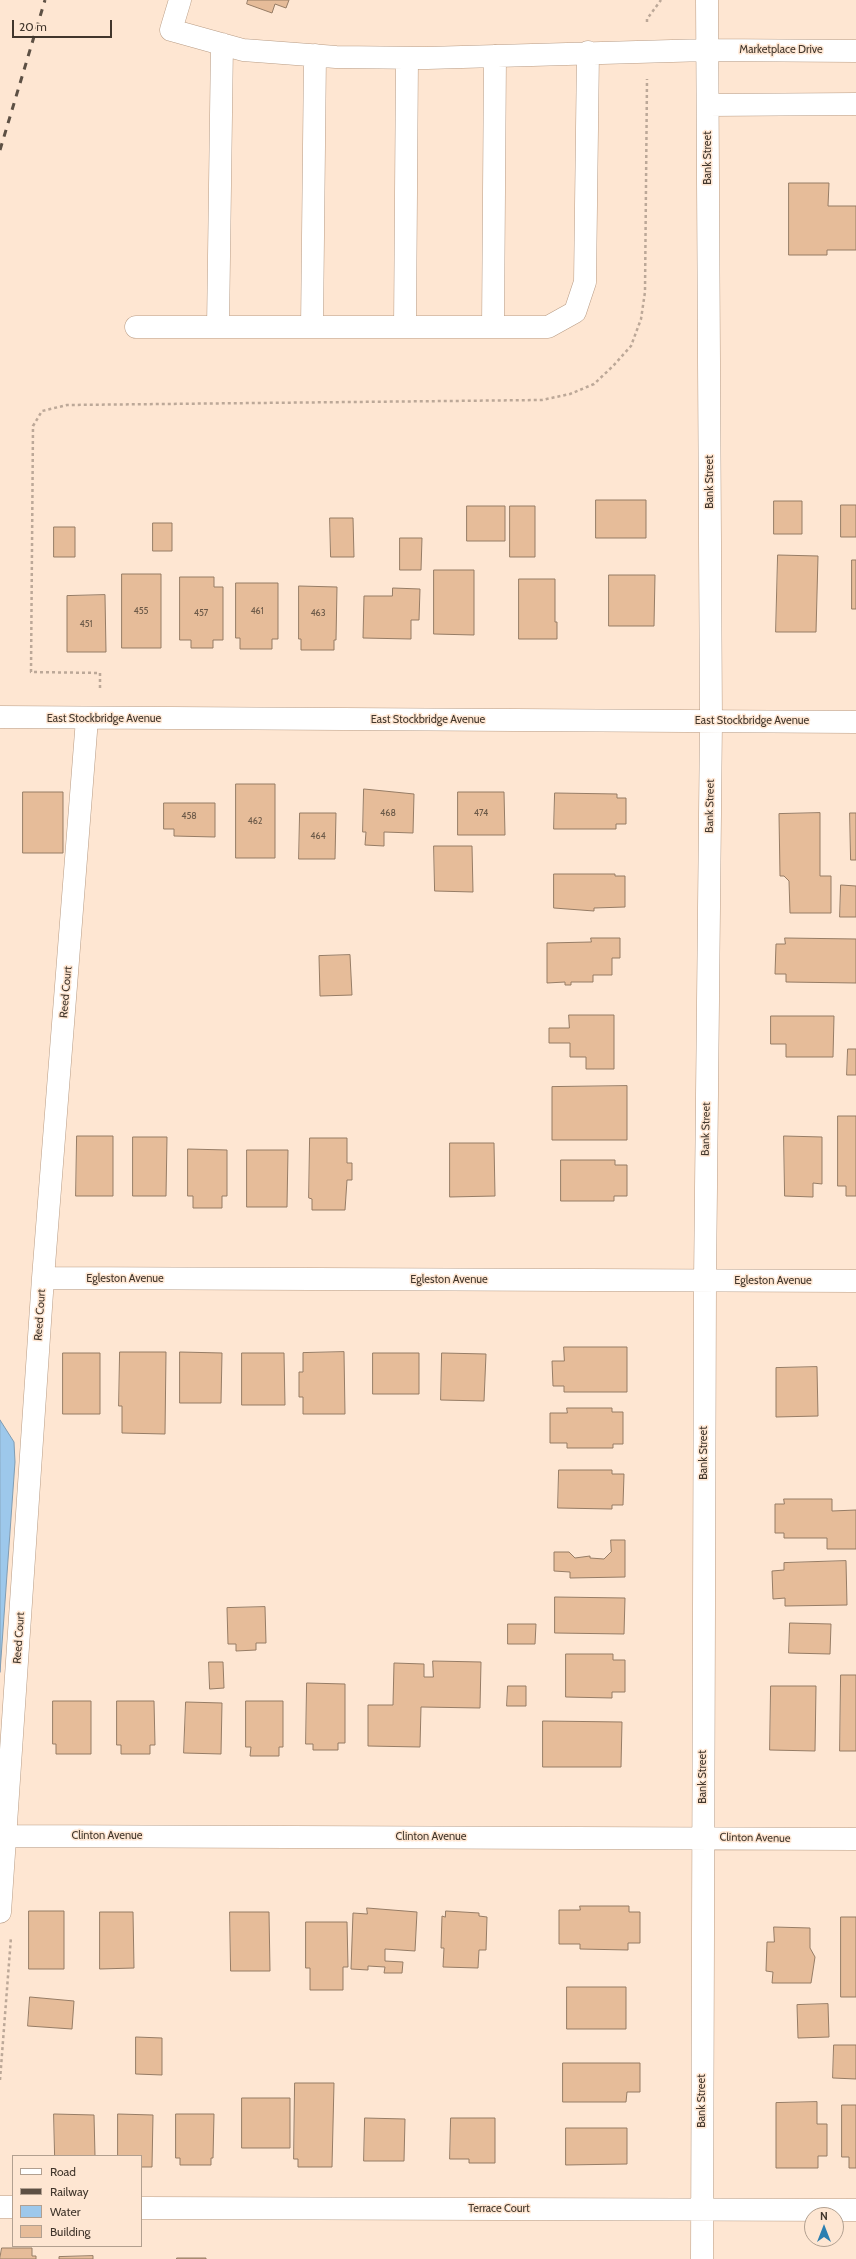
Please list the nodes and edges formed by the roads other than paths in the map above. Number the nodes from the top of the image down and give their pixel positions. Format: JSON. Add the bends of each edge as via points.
{"nodes":[{"id":1,"x":180,"y":0,"type":"edge"},
{"id":2,"x":707,"y":0,"type":"edge"},
{"id":3,"x":222,"y":44,"type":"junction"},
{"id":4,"x":707,"y":50,"type":"junction"},
{"id":5,"x":856,"y":51,"type":"edge"},
{"id":6,"x":588,"y":52,"type":"junction"},
{"id":7,"x":315,"y":55,"type":"junction"},
{"id":8,"x":495,"y":56,"type":"junction"},
{"id":9,"x":407,"y":58,"type":"junction"},
{"id":10,"x":856,"y":104,"type":"edge"},
{"id":11,"x":708,"y":105,"type":"junction"},
{"id":12,"x":136,"y":328,"type":"dead end"},
{"id":13,"x":218,"y":328,"type":"junction"},
{"id":14,"x":312,"y":328,"type":"junction"},
{"id":15,"x":405,"y":328,"type":"junction"},
{"id":16,"x":493,"y":328,"type":"junction"},
{"id":17,"x":0,"y":717,"type":"edge"},
{"id":18,"x":87,"y":719,"type":"junction"},
{"id":19,"x":711,"y":721,"type":"junction"},
{"id":20,"x":856,"y":722,"type":"edge"},
{"id":21,"x":43,"y":1278,"type":"junction"},
{"id":22,"x":704,"y":1281,"type":"junction"},
{"id":23,"x":856,"y":1281,"type":"edge"},
{"id":24,"x":6,"y":1836,"type":"junction"},
{"id":25,"x":703,"y":1837,"type":"junction"},
{"id":26,"x":856,"y":1839,"type":"edge"},
{"id":27,"x":0,"y":1912,"type":"edge"},
{"id":28,"x":0,"y":2207,"type":"edge"},
{"id":29,"x":12,"y":2207,"type":"edge"},
{"id":30,"x":142,"y":2208,"type":"edge"},
{"id":31,"x":702,"y":2210,"type":"junction"},
{"id":32,"x":856,"y":2210,"type":"edge"},
{"id":33,"x":702,"y":2259,"type":"edge"}],
"edges":[{"from":1,"to":3,"type":"street","name":"Marketplace Drive","via":[[172,30]]},
{"from":2,"to":4,"type":"street","name":"Bank Street"},
{"from":3,"to":7,"type":"street","name":"Marketplace Drive","via":[[243,50]]},
{"from":3,"to":13,"type":"street"},
{"from":4,"to":5,"type":"street","name":"Marketplace Drive"},
{"from":4,"to":6,"type":"street","name":"Marketplace Drive"},
{"from":4,"to":11,"type":"street","name":"Bank Street"},
{"from":6,"to":8,"type":"street","name":"Marketplace Drive"},
{"from":6,"to":16,"type":"street","via":[[584,282],[575,312],[548,328]]},
{"from":7,"to":9,"type":"street","name":"Marketplace Drive"},
{"from":7,"to":14,"type":"street"},
{"from":8,"to":9,"type":"street","name":"Marketplace Drive"},
{"from":8,"to":16,"type":"street"},
{"from":9,"to":15,"type":"street"},
{"from":10,"to":11,"type":"street"},
{"from":11,"to":19,"type":"street","name":"Bank Street"},
{"from":12,"to":13,"type":"street"},
{"from":13,"to":14,"type":"street"},
{"from":14,"to":15,"type":"street"},
{"from":15,"to":16,"type":"street"},
{"from":17,"to":18,"type":"street","name":"East Stockbridge Avenue"},
{"from":18,"to":19,"type":"street","name":"East Stockbridge Avenue"},
{"from":18,"to":21,"type":"street","name":"Reed Court"},
{"from":19,"to":20,"type":"street","name":"East Stockbridge Avenue"},
{"from":19,"to":22,"type":"street","name":"Bank Street"},
{"from":21,"to":22,"type":"street","name":"Egleston Avenue"},
{"from":21,"to":24,"type":"street","name":"Reed Court"},
{"from":22,"to":23,"type":"street","name":"Egleston Avenue"},
{"from":22,"to":25,"type":"street","name":"Bank Street"},
{"from":24,"to":25,"type":"street","name":"Clinton Avenue"},
{"from":24,"to":27,"type":"street","name":"Reed Court"},
{"from":25,"to":26,"type":"street","name":"Clinton Avenue"},
{"from":25,"to":31,"type":"street","name":"Bank Street"},
{"from":28,"to":29,"type":"street"},
{"from":30,"to":31,"type":"street","name":"Terrace Court"},
{"from":31,"to":32,"type":"street","name":"Terrace Court"},
{"from":31,"to":33,"type":"street","name":"Bank Street"}]}
